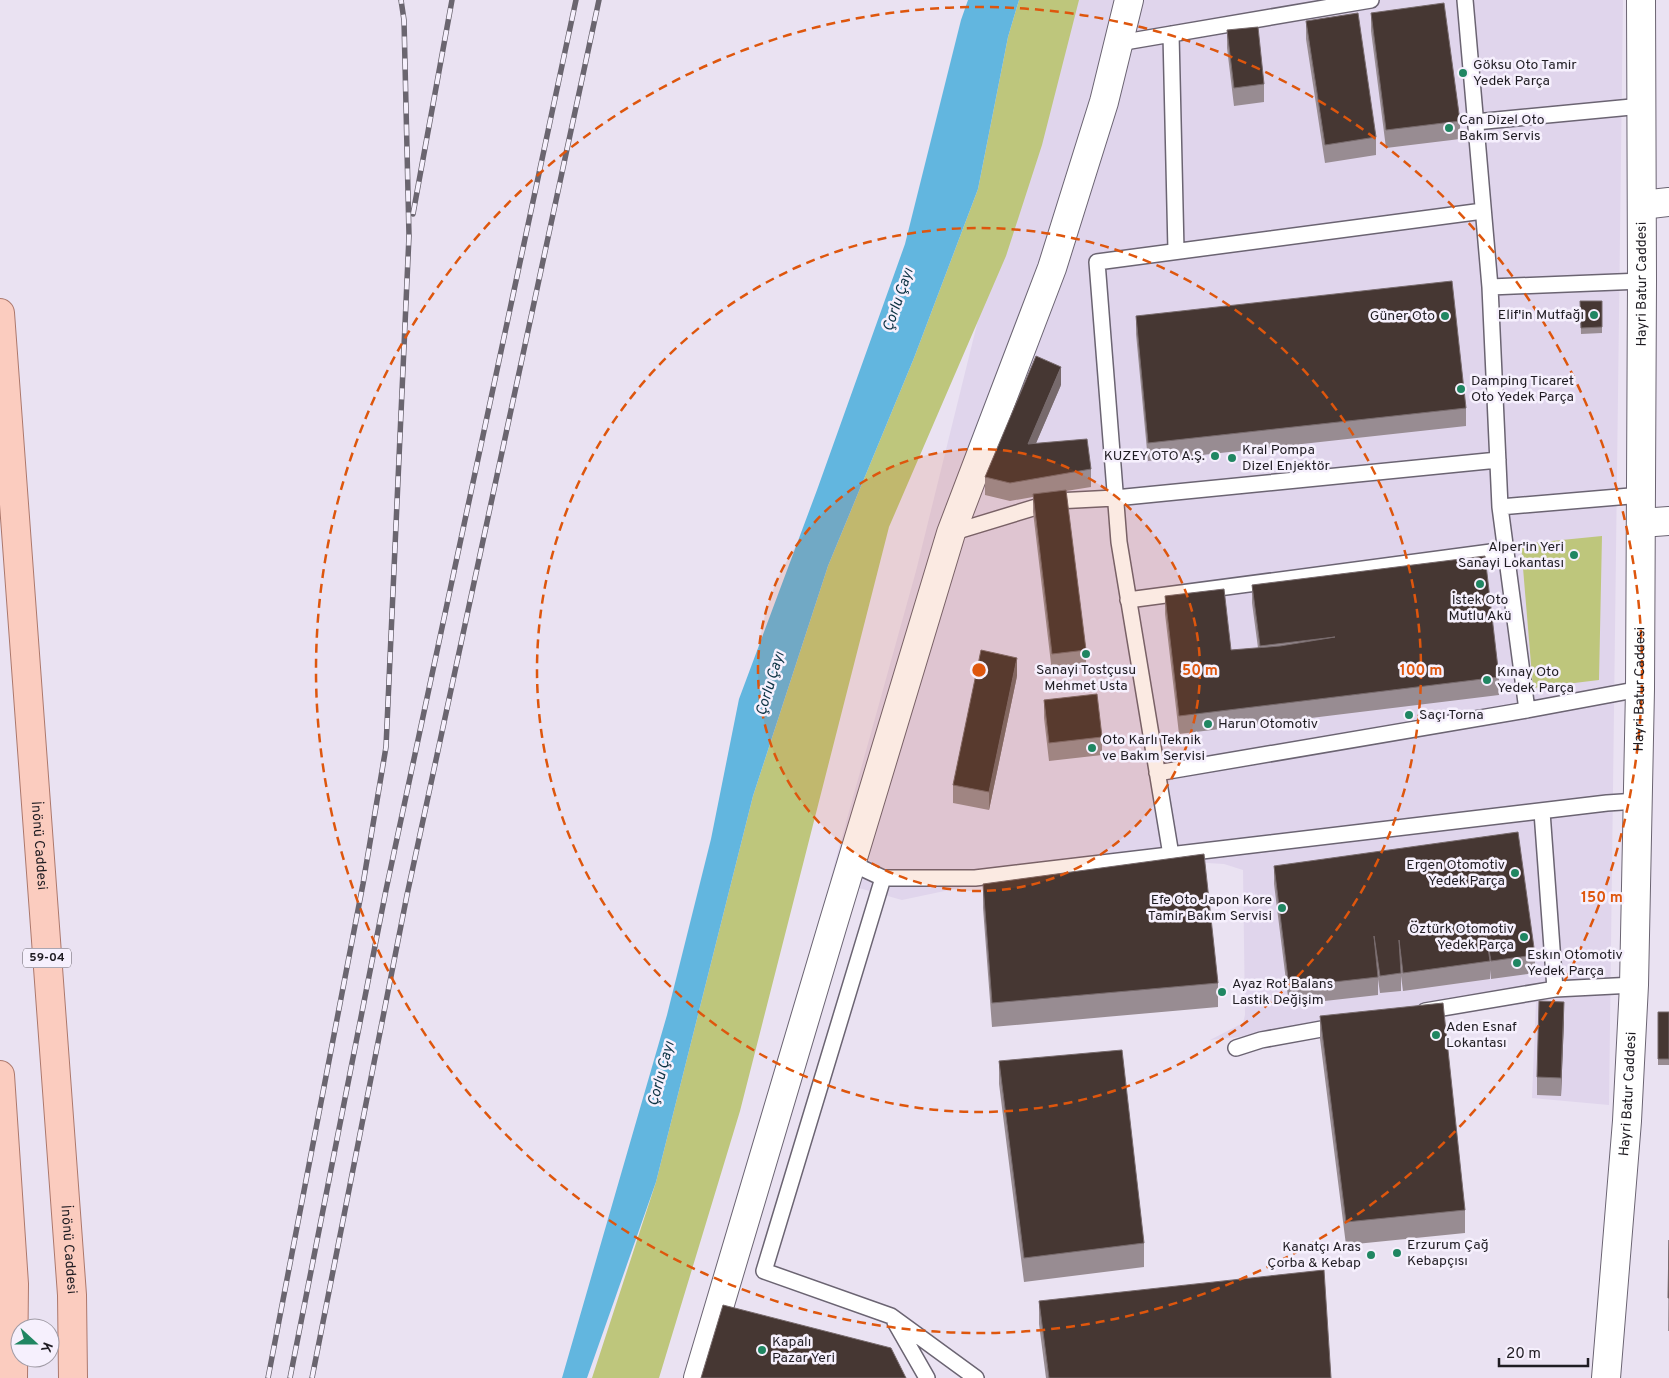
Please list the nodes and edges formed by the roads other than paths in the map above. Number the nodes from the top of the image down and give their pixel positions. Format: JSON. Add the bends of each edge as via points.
{"nodes":[{"id":1,"x":1129,"y":0,"type":"edge"},
{"id":2,"x":1371,"y":0,"type":"edge"},
{"id":3,"x":1465,"y":0,"type":"edge"},
{"id":4,"x":1642,"y":0,"type":"edge"},
{"id":5,"x":1171,"y":34,"type":"junction"},
{"id":6,"x":1118,"y":43,"type":"junction"},
{"id":7,"x":1642,"y":106,"type":"junction"},
{"id":8,"x":1475,"y":122,"type":"junction"},
{"id":9,"x":1669,"y":202,"type":"edge"},
{"id":10,"x":1642,"y":205,"type":"junction"},
{"id":11,"x":1483,"y":210,"type":"junction"},
{"id":12,"x":1176,"y":252,"type":"junction"},
{"id":13,"x":1642,"y":281,"type":"junction"},
{"id":14,"x":1490,"y":287,"type":"junction"},
{"id":15,"x":0,"y":313,"type":"edge"},
{"id":16,"x":1498,"y":460,"type":"junction"},
{"id":17,"x":1642,"y":494,"type":"junction"},
{"id":18,"x":1115,"y":498,"type":"junction"},
{"id":19,"x":1500,"y":507,"type":"junction"},
{"id":20,"x":1669,"y":521,"type":"edge"},
{"id":21,"x":1641,"y":523,"type":"junction"},
{"id":22,"x":951,"y":532,"type":"junction"},
{"id":23,"x":8,"y":538,"type":"edge"},
{"id":24,"x":1506,"y":550,"type":"junction"},
{"id":25,"x":1128,"y":600,"type":"junction"},
{"id":26,"x":1640,"y":690,"type":"junction"},
{"id":27,"x":1527,"y":710,"type":"junction"},
{"id":28,"x":1157,"y":773,"type":"junction"},
{"id":29,"x":1637,"y":801,"type":"junction"},
{"id":30,"x":1542,"y":812,"type":"junction"},
{"id":31,"x":1171,"y":855,"type":"junction"},
{"id":32,"x":851,"y":863,"type":"junction"},
{"id":33,"x":883,"y":878,"type":"junction"},
{"id":34,"x":1634,"y":985,"type":"junction"},
{"id":35,"x":1555,"y":989,"type":"junction"},
{"id":36,"x":1408,"y":1014,"type":"edge"},
{"id":37,"x":1349,"y":1025,"type":"edge"},
{"id":38,"x":1236,"y":1048,"type":"dead end"},
{"id":39,"x":0,"y":1075,"type":"edge"},
{"id":40,"x":7,"y":1294,"type":"edge"},
{"id":41,"x":891,"y":1316,"type":"junction"},
{"id":42,"x":13,"y":1378,"type":"edge"},
{"id":43,"x":73,"y":1378,"type":"edge"},
{"id":44,"x":698,"y":1378,"type":"edge"},
{"id":45,"x":927,"y":1378,"type":"edge"},
{"id":46,"x":976,"y":1378,"type":"edge"},
{"id":47,"x":1606,"y":1378,"type":"edge"}],
"edges":[{"from":1,"to":6,"type":"street"},
{"from":2,"to":5,"type":"lane"},
{"from":3,"to":8,"type":"lane"},
{"from":4,"to":7,"type":"street","name":"Hayri Batur Caddesi"},
{"from":5,"to":6,"type":"lane"},
{"from":5,"to":12,"type":"lane"},
{"from":6,"to":22,"type":"street","via":[[1104,102],[1052,268]]},
{"from":7,"to":8,"type":"lane"},
{"from":7,"to":10,"type":"street","name":"Hayri Batur Caddesi"},
{"from":8,"to":11,"type":"lane"},
{"from":9,"to":10,"type":"street"},
{"from":10,"to":13,"type":"street","name":"Hayri Batur Caddesi"},
{"from":11,"to":12,"type":"lane"},
{"from":11,"to":14,"type":"lane"},
{"from":12,"to":18,"type":"lane","via":[[1097,262]]},
{"from":13,"to":14,"type":"lane"},
{"from":13,"to":17,"type":"street","name":"Hayri Batur Caddesi"},
{"from":14,"to":16,"type":"lane"},
{"from":15,"to":23,"type":"main road","name":"İnönü Caddesi","number":"59-04"},
{"from":16,"to":18,"type":"lane"},
{"from":16,"to":19,"type":"lane"},
{"from":17,"to":19,"type":"lane"},
{"from":17,"to":21,"type":"street","name":"Hayri Batur Caddesi"},
{"from":18,"to":22,"type":"lane","via":[[1056,501]]},
{"from":18,"to":25,"type":"lane"},
{"from":19,"to":24,"type":"lane"},
{"from":20,"to":21,"type":"street"},
{"from":21,"to":26,"type":"street","name":"Hayri Batur Caddesi"},
{"from":22,"to":32,"type":"street"},
{"from":23,"to":43,"type":"main road","name":"İnönü Caddesi","number":"59-04","via":[[72,1295]]},
{"from":24,"to":25,"type":"lane"},
{"from":24,"to":27,"type":"lane"},
{"from":25,"to":28,"type":"lane"},
{"from":26,"to":27,"type":"lane"},
{"from":26,"to":29,"type":"street","name":"Hayri Batur Caddesi"},
{"from":27,"to":28,"type":"lane"},
{"from":28,"to":31,"type":"lane"},
{"from":29,"to":30,"type":"lane"},
{"from":29,"to":34,"type":"street","name":"Hayri Batur Caddesi"},
{"from":30,"to":31,"type":"lane"},
{"from":30,"to":35,"type":"lane"},
{"from":31,"to":33,"type":"lane","via":[[975,878]]},
{"from":32,"to":33,"type":"lane"},
{"from":32,"to":44,"type":"street"},
{"from":33,"to":41,"type":"lane","via":[[764,1271]]},
{"from":34,"to":35,"type":"lane"},
{"from":34,"to":47,"type":"street","name":"Hayri Batur Caddesi","via":[[1628,1121]]},
{"from":35,"to":36,"type":"lane"},
{"from":37,"to":38,"type":"lane","via":[[1261,1040]]},
{"from":39,"to":40,"type":"main road"},
{"from":40,"to":42,"type":"main road"},
{"from":41,"to":45,"type":"lane"},
{"from":41,"to":46,"type":"lane"}]}
